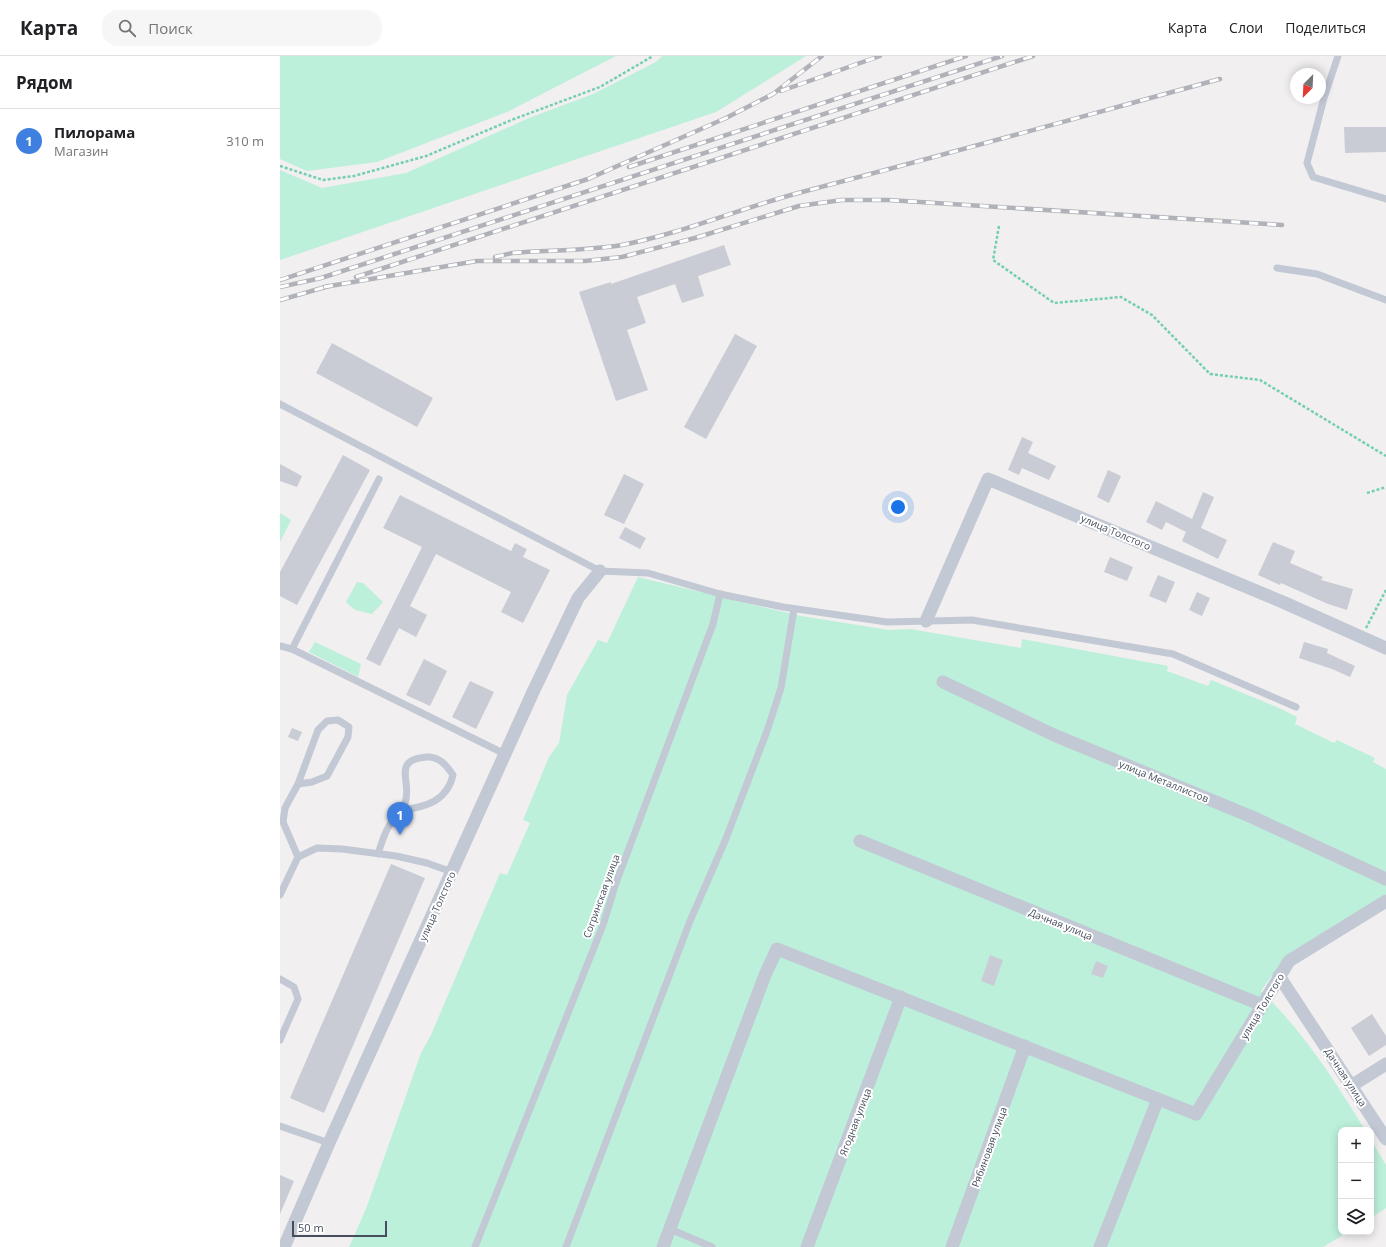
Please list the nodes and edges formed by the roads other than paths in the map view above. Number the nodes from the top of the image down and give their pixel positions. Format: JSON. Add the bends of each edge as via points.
{"nodes":[{"id":1,"x":1338,"y":56,"type":"edge"},
{"id":2,"x":1386,"y":199,"type":"edge"},
{"id":3,"x":1277,"y":268,"type":"dead end"},
{"id":4,"x":1386,"y":300,"type":"edge"},
{"id":5,"x":280,"y":404,"type":"edge"},
{"id":6,"x":379,"y":479,"type":"dead end"},
{"id":7,"x":600,"y":571,"type":"junction"},
{"id":8,"x":720,"y":594,"type":"junction"},
{"id":9,"x":794,"y":609,"type":"junction"},
{"id":10,"x":926,"y":621,"type":"junction"},
{"id":11,"x":280,"y":646,"type":"edge"},
{"id":12,"x":1386,"y":648,"type":"edge"},
{"id":13,"x":292,"y":649,"type":"junction"},
{"id":14,"x":943,"y":682,"type":"dead end"},
{"id":15,"x":1296,"y":707,"type":"dead end"},
{"id":16,"x":505,"y":754,"type":"junction"},
{"id":17,"x":298,"y":784,"type":"junction"},
{"id":18,"x":402,"y":810,"type":"junction"},
{"id":19,"x":860,"y":841,"type":"dead end"},
{"id":20,"x":378,"y":854,"type":"junction"},
{"id":21,"x":298,"y":857,"type":"junction"},
{"id":22,"x":452,"y":872,"type":"junction"},
{"id":23,"x":1386,"y":879,"type":"edge"},
{"id":24,"x":280,"y":895,"type":"edge"},
{"id":25,"x":1386,"y":902,"type":"edge"},
{"id":26,"x":1280,"y":976,"type":"junction"},
{"id":27,"x":280,"y":979,"type":"edge"},
{"id":28,"x":901,"y":998,"type":"junction"},
{"id":29,"x":1262,"y":1005,"type":"junction"},
{"id":30,"x":280,"y":1040,"type":"edge"},
{"id":31,"x":1025,"y":1046,"type":"junction"},
{"id":32,"x":1386,"y":1064,"type":"edge"},
{"id":33,"x":1351,"y":1086,"type":"junction"},
{"id":34,"x":1158,"y":1099,"type":"junction"},
{"id":35,"x":280,"y":1126,"type":"edge"},
{"id":36,"x":1386,"y":1139,"type":"edge"},
{"id":37,"x":329,"y":1143,"type":"junction"},
{"id":38,"x":670,"y":1229,"type":"junction"},
{"id":39,"x":284,"y":1247,"type":"edge"},
{"id":40,"x":475,"y":1247,"type":"edge"},
{"id":41,"x":566,"y":1247,"type":"edge"},
{"id":42,"x":663,"y":1247,"type":"edge"},
{"id":43,"x":712,"y":1247,"type":"edge"},
{"id":44,"x":807,"y":1247,"type":"edge"},
{"id":45,"x":952,"y":1247,"type":"edge"},
{"id":46,"x":1100,"y":1247,"type":"edge"}],
"edges":[{"from":1,"to":2,"type":"lane","via":[[1307,163],[1313,177]]},
{"from":3,"to":4,"type":"lane","via":[[1317,274]]},
{"from":5,"to":7,"type":"lane"},
{"from":6,"to":13,"type":"lane"},
{"from":7,"to":8,"type":"lane","via":[[648,573]]},
{"from":7,"to":16,"type":"street","name":"улица Толстого","via":[[578,598]]},
{"from":8,"to":9,"type":"lane"},
{"from":8,"to":40,"type":"lane","name":"Согринская улица","via":[[713,624],[616,883],[603,925]]},
{"from":9,"to":10,"type":"lane","via":[[887,622]]},
{"from":9,"to":41,"type":"lane","via":[[781,688],[767,731],[725,841],[690,920]]},
{"from":10,"to":12,"type":"street","name":"улица Толстого","via":[[988,479]]},
{"from":10,"to":15,"type":"lane","via":[[972,620],[1173,654]]},
{"from":11,"to":13,"type":"lane"},
{"from":13,"to":16,"type":"lane"},
{"from":14,"to":23,"type":"street","name":"улица Металлистов","via":[[1054,735],[1252,817]]},
{"from":16,"to":22,"type":"street","name":"улица Толстого"},
{"from":17,"to":17,"type":"lane","via":[[318,730],[327,721],[338,720],[349,727],[348,737],[327,776]]},
{"from":17,"to":21,"type":"lane","via":[[285,808],[283,822]]},
{"from":18,"to":18,"type":"lane","via":[[407,792],[404,771],[408,763],[429,757],[446,764],[453,775],[451,784],[441,798],[423,807]]},
{"from":18,"to":20,"type":"lane","via":[[389,826]]},
{"from":19,"to":29,"type":"street","name":"Дачная улица"},
{"from":20,"to":21,"type":"lane","via":[[317,848]]},
{"from":20,"to":22,"type":"lane","via":[[427,863]]},
{"from":21,"to":24,"type":"lane"},
{"from":22,"to":37,"type":"street","name":"улица Толстого"},
{"from":25,"to":26,"type":"street","name":"улица Толстого","via":[[1289,961]]},
{"from":26,"to":29,"type":"street","name":"улица Толстого"},
{"from":26,"to":33,"type":"street","name":"Дачная улица"},
{"from":27,"to":30,"type":"lane","via":[[294,987],[298,999]]},
{"from":28,"to":31,"type":"street"},
{"from":28,"to":38,"type":"street","via":[[776,949]]},
{"from":28,"to":44,"type":"street","name":"Ягодная улица"},
{"from":29,"to":34,"type":"street","name":"улица Толстого","via":[[1196,1114]]},
{"from":31,"to":34,"type":"street"},
{"from":31,"to":45,"type":"street","name":"Рябиновая улица"},
{"from":32,"to":33,"type":"street"},
{"from":33,"to":36,"type":"street","name":"Дачная улица"},
{"from":34,"to":46,"type":"street"},
{"from":35,"to":37,"type":"lane"},
{"from":37,"to":39,"type":"street","name":"улица Толстого"},
{"from":38,"to":42,"type":"street"},
{"from":38,"to":43,"type":"lane"}]}
